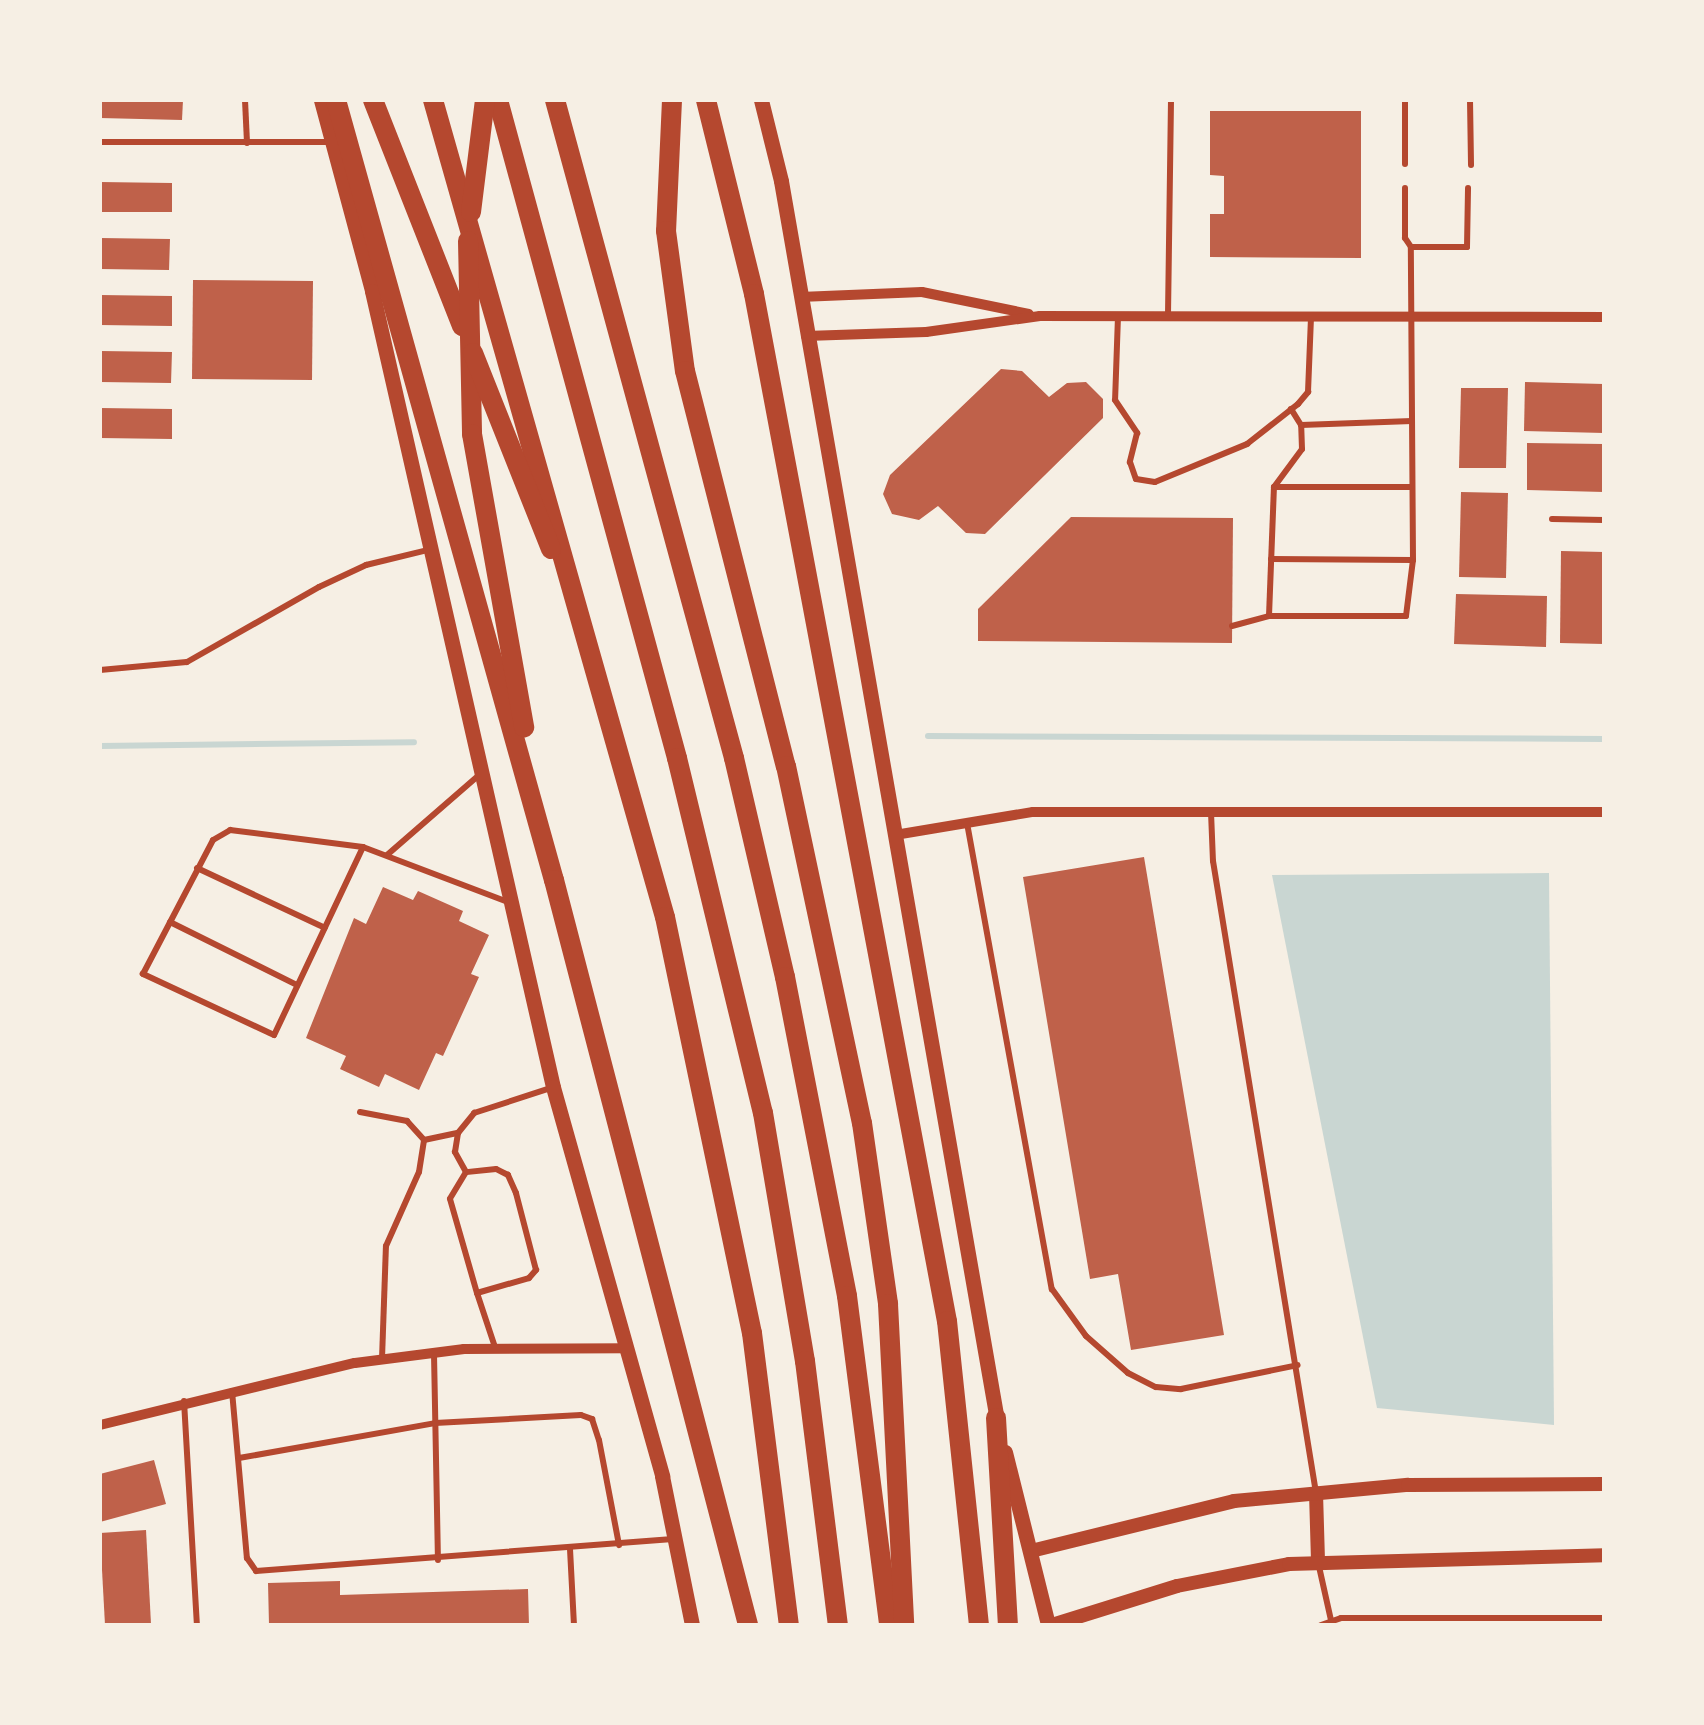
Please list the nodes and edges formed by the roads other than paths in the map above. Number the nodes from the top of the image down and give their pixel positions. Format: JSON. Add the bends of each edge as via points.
{"nodes":[{"id":1,"x":245,"y":100,"type":"edge"},
{"id":2,"x":321,"y":100,"type":"edge"},
{"id":3,"x":336,"y":100,"type":"edge"},
{"id":4,"x":373,"y":100,"type":"edge"},
{"id":5,"x":433,"y":100,"type":"edge"},
{"id":6,"x":484,"y":100,"type":"edge"},
{"id":7,"x":498,"y":100,"type":"edge"},
{"id":8,"x":558,"y":100,"type":"edge"},
{"id":9,"x":672,"y":100,"type":"edge"},
{"id":10,"x":706,"y":100,"type":"edge"},
{"id":11,"x":761,"y":100,"type":"edge"},
{"id":12,"x":770,"y":100,"type":"edge"},
{"id":13,"x":1171,"y":100,"type":"edge"},
{"id":14,"x":1405,"y":100,"type":"edge"},
{"id":15,"x":1470,"y":100,"type":"edge"},
{"id":16,"x":768,"y":122,"type":"junction"},
{"id":17,"x":100,"y":142,"type":"edge"},
{"id":18,"x":332,"y":142,"type":"junction"},
{"id":19,"x":247,"y":143,"type":"junction"},
{"id":20,"x":1405,"y":164,"type":"dead end"},
{"id":21,"x":1470,"y":166,"type":"dead end"},
{"id":22,"x":1405,"y":188,"type":"dead end"},
{"id":23,"x":1468,"y":188,"type":"dead end"},
{"id":24,"x":1411,"y":247,"type":"junction"},
{"id":25,"x":800,"y":297,"type":"junction"},
{"id":26,"x":1040,"y":316,"type":"junction"},
{"id":27,"x":1118,"y":316,"type":"junction"},
{"id":28,"x":1168,"y":316,"type":"junction"},
{"id":29,"x":1311,"y":317,"type":"junction"},
{"id":30,"x":1412,"y":317,"type":"junction"},
{"id":31,"x":1604,"y":317,"type":"edge"},
{"id":32,"x":806,"y":336,"type":"junction"},
{"id":33,"x":1292,"y":409,"type":"junction"},
{"id":34,"x":1412,"y":421,"type":"junction"},
{"id":35,"x":1301,"y":425,"type":"junction"},
{"id":36,"x":1412,"y":486,"type":"junction"},
{"id":37,"x":1274,"y":487,"type":"junction"},
{"id":38,"x":1552,"y":519,"type":"dead end"},
{"id":39,"x":1604,"y":520,"type":"edge"},
{"id":40,"x":429,"y":550,"type":"junction"},
{"id":41,"x":1272,"y":560,"type":"junction"},
{"id":42,"x":1413,"y":560,"type":"junction"},
{"id":43,"x":1269,"y":616,"type":"junction"},
{"id":44,"x":1232,"y":626,"type":"dead end"},
{"id":45,"x":596,"y":664,"type":"junction"},
{"id":46,"x":100,"y":670,"type":"edge"},
{"id":47,"x":480,"y":774,"type":"junction"},
{"id":48,"x":1211,"y":812,"type":"junction"},
{"id":49,"x":1604,"y":812,"type":"edge"},
{"id":50,"x":967,"y":821,"type":"junction"},
{"id":51,"x":895,"y":835,"type":"junction"},
{"id":52,"x":363,"y":847,"type":"junction"},
{"id":53,"x":387,"y":855,"type":"junction"},
{"id":54,"x":197,"y":868,"type":"junction"},
{"id":55,"x":554,"y":880,"type":"junction"},
{"id":56,"x":510,"y":903,"type":"junction"},
{"id":57,"x":170,"y":922,"type":"junction"},
{"id":58,"x":324,"y":928,"type":"junction"},
{"id":59,"x":297,"y":985,"type":"junction"},
{"id":60,"x":554,"y":1088,"type":"junction"},
{"id":61,"x":360,"y":1112,"type":"dead end"},
{"id":62,"x":458,"y":1133,"type":"junction"},
{"id":63,"x":424,"y":1140,"type":"junction"},
{"id":64,"x":466,"y":1172,"type":"junction"},
{"id":65,"x":476,"y":1293,"type":"junction"},
{"id":66,"x":495,"y":1347,"type":"junction"},
{"id":67,"x":629,"y":1348,"type":"junction"},
{"id":68,"x":434,"y":1352,"type":"junction"},
{"id":69,"x":382,"y":1360,"type":"junction"},
{"id":70,"x":1298,"y":1365,"type":"junction"},
{"id":71,"x":232,"y":1390,"type":"junction"},
{"id":72,"x":184,"y":1400,"type":"junction"},
{"id":73,"x":996,"y":1418,"type":"junction"},
{"id":74,"x":435,"y":1424,"type":"junction"},
{"id":75,"x":100,"y":1425,"type":"edge"},
{"id":76,"x":239,"y":1458,"type":"junction"},
{"id":77,"x":1604,"y":1484,"type":"edge"},
{"id":78,"x":1316,"y":1492,"type":"junction"},
{"id":79,"x":676,"y":1538,"type":"junction"},
{"id":80,"x":619,"y":1544,"type":"junction"},
{"id":81,"x":570,"y":1548,"type":"junction"},
{"id":82,"x":1031,"y":1551,"type":"junction"},
{"id":83,"x":1604,"y":1555,"type":"edge"},
{"id":84,"x":438,"y":1560,"type":"junction"},
{"id":85,"x":1318,"y":1561,"type":"junction"},
{"id":86,"x":1604,"y":1618,"type":"edge"},
{"id":87,"x":1331,"y":1620,"type":"junction"},
{"id":88,"x":197,"y":1625,"type":"edge"},
{"id":89,"x":574,"y":1625,"type":"edge"},
{"id":90,"x":692,"y":1625,"type":"edge"},
{"id":91,"x":748,"y":1625,"type":"edge"},
{"id":92,"x":789,"y":1625,"type":"edge"},
{"id":93,"x":838,"y":1625,"type":"edge"},
{"id":94,"x":888,"y":1625,"type":"edge"},
{"id":95,"x":904,"y":1625,"type":"edge"},
{"id":96,"x":979,"y":1625,"type":"edge"},
{"id":97,"x":1008,"y":1625,"type":"edge"},
{"id":98,"x":1050,"y":1625,"type":"edge"},
{"id":99,"x":1321,"y":1625,"type":"edge"}],
"edges":[{"from":1,"to":19,"type":"lane"},
{"from":2,"to":18,"type":"main road"},
{"from":3,"to":55,"type":"highway"},
{"from":4,"to":45,"type":"highway"},
{"from":5,"to":45,"type":"highway"},
{"from":6,"to":55,"type":"highway","via":[[467,257],[472,434]]},
{"from":7,"to":93,"type":"highway","via":[[677,758],[759,1095],[797,1305]]},
{"from":8,"to":94,"type":"highway","via":[[729,740],[789,994],[847,1296]]},
{"from":9,"to":95,"type":"highway","via":[[666,231],[685,371],[786,766],[862,1122],[888,1304]]},
{"from":10,"to":96,"type":"highway","via":[[757,311],[946,1321]]},
{"from":11,"to":16,"type":"main road"},
{"from":12,"to":16,"type":"main road"},
{"from":13,"to":28,"type":"lane"},
{"from":14,"to":20,"type":"lane"},
{"from":15,"to":21,"type":"lane"},
{"from":16,"to":25,"type":"main road"},
{"from":17,"to":19,"type":"lane"},
{"from":18,"to":19,"type":"lane"},
{"from":18,"to":40,"type":"main road"},
{"from":22,"to":24,"type":"lane","via":[[1405,238]]},
{"from":23,"to":24,"type":"lane","via":[[1466,247]]},
{"from":24,"to":30,"type":"lane"},
{"from":25,"to":26,"type":"street","via":[[922,292]]},
{"from":25,"to":32,"type":"main road"},
{"from":26,"to":27,"type":"street"},
{"from":26,"to":32,"type":"street","via":[[926,332]]},
{"from":27,"to":28,"type":"street"},
{"from":27,"to":33,"type":"lane","via":[[1114,400],[1137,434],[1130,462],[1136,480],[1155,482],[1200,467],[1247,444]]},
{"from":28,"to":29,"type":"street"},
{"from":29,"to":30,"type":"street"},
{"from":29,"to":33,"type":"lane","via":[[1308,392]]},
{"from":30,"to":31,"type":"street"},
{"from":30,"to":34,"type":"lane"},
{"from":32,"to":51,"type":"main road"},
{"from":33,"to":35,"type":"lane"},
{"from":34,"to":35,"type":"lane"},
{"from":34,"to":36,"type":"lane"},
{"from":35,"to":37,"type":"lane","via":[[1302,448]]},
{"from":36,"to":37,"type":"lane"},
{"from":36,"to":42,"type":"lane"},
{"from":37,"to":41,"type":"lane"},
{"from":38,"to":39,"type":"lane"},
{"from":40,"to":46,"type":"lane","via":[[366,565],[318,586],[187,662]]},
{"from":40,"to":47,"type":"main road"},
{"from":41,"to":42,"type":"lane"},
{"from":41,"to":43,"type":"lane"},
{"from":42,"to":43,"type":"lane","via":[[1406,616]]},
{"from":43,"to":44,"type":"lane"},
{"from":45,"to":92,"type":"highway","via":[[666,917],[711,1122],[752,1333]]},
{"from":47,"to":53,"type":"lane"},
{"from":47,"to":56,"type":"main road"},
{"from":48,"to":49,"type":"street"},
{"from":48,"to":50,"type":"street","via":[[1033,812]]},
{"from":48,"to":70,"type":"lane"},
{"from":50,"to":51,"type":"street"},
{"from":50,"to":70,"type":"lane","via":[[1052,1289],[1086,1336],[1128,1373],[1156,1387],[1181,1389]]},
{"from":51,"to":73,"type":"main road"},
{"from":52,"to":53,"type":"lane"},
{"from":52,"to":54,"type":"lane","via":[[230,830],[213,840]]},
{"from":52,"to":58,"type":"lane"},
{"from":53,"to":56,"type":"lane"},
{"from":54,"to":57,"type":"lane"},
{"from":54,"to":58,"type":"lane"},
{"from":55,"to":91,"type":"highway"},
{"from":56,"to":60,"type":"main road"},
{"from":57,"to":59,"type":"lane"},
{"from":57,"to":59,"type":"lane","via":[[143,974],[274,1036]]},
{"from":58,"to":59,"type":"lane"},
{"from":60,"to":62,"type":"lane","via":[[474,1113]]},
{"from":60,"to":67,"type":"main road"},
{"from":61,"to":63,"type":"lane","via":[[406,1120]]},
{"from":62,"to":63,"type":"lane"},
{"from":62,"to":64,"type":"lane","via":[[456,1152]]},
{"from":63,"to":69,"type":"lane","via":[[418,1172],[386,1246]]},
{"from":64,"to":65,"type":"lane","via":[[450,1199]]},
{"from":64,"to":65,"type":"lane","via":[[496,1169],[508,1175],[536,1270]]},
{"from":65,"to":66,"type":"lane"},
{"from":66,"to":67,"type":"street"},
{"from":66,"to":68,"type":"street"},
{"from":67,"to":79,"type":"main road"},
{"from":68,"to":69,"type":"street"},
{"from":68,"to":74,"type":"lane"},
{"from":69,"to":71,"type":"street"},
{"from":70,"to":78,"type":"lane"},
{"from":71,"to":72,"type":"street"},
{"from":71,"to":76,"type":"lane"},
{"from":72,"to":75,"type":"street"},
{"from":72,"to":88,"type":"lane"},
{"from":73,"to":82,"type":"main road"},
{"from":73,"to":97,"type":"highway"},
{"from":74,"to":76,"type":"lane"},
{"from":74,"to":80,"type":"lane","via":[[592,1420]]},
{"from":74,"to":84,"type":"lane"},
{"from":76,"to":84,"type":"lane","via":[[247,1558],[256,1571]]},
{"from":77,"to":78,"type":"street"},
{"from":78,"to":82,"type":"street","via":[[1128,1522]]},
{"from":78,"to":85,"type":"street"},
{"from":79,"to":80,"type":"lane"},
{"from":79,"to":90,"type":"main road"},
{"from":80,"to":81,"type":"lane"},
{"from":81,"to":84,"type":"lane"},
{"from":81,"to":89,"type":"lane"},
{"from":82,"to":98,"type":"main road"},
{"from":83,"to":85,"type":"street"},
{"from":85,"to":87,"type":"lane"},
{"from":85,"to":98,"type":"street","via":[[1177,1586]]},
{"from":86,"to":87,"type":"lane"},
{"from":87,"to":99,"type":"lane"}]}
